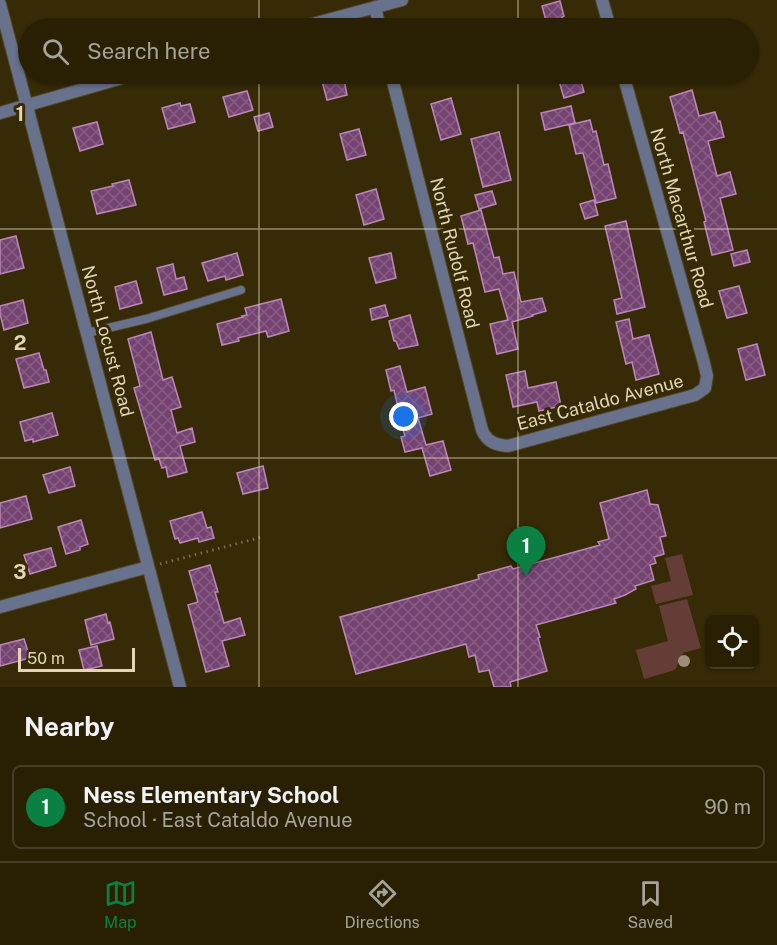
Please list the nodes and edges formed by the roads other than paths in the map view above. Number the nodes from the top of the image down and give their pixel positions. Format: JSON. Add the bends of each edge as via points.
{"nodes":[{"id":1,"x":402,"y":0,"type":"edge"},
{"id":2,"x":602,"y":0,"type":"edge"},
{"id":3,"x":0,"y":4,"type":"edge"},
{"id":4,"x":375,"y":7,"type":"junction"},
{"id":5,"x":335,"y":18,"type":"edge"},
{"id":6,"x":378,"y":18,"type":"edge"},
{"id":7,"x":607,"y":18,"type":"edge"},
{"id":8,"x":18,"y":71,"type":"edge"},
{"id":9,"x":22,"y":84,"type":"edge"},
{"id":10,"x":100,"y":84,"type":"edge"},
{"id":11,"x":394,"y":84,"type":"edge"},
{"id":12,"x":626,"y":84,"type":"edge"},
{"id":13,"x":27,"y":104,"type":"junction"},
{"id":14,"x":0,"y":112,"type":"edge"},
{"id":15,"x":241,"y":290,"type":"dead end"},
{"id":16,"x":87,"y":333,"type":"junction"},
{"id":17,"x":706,"y":372,"type":"joint"},
{"id":18,"x":487,"y":439,"type":"joint"},
{"id":19,"x":148,"y":567,"type":"junction"},
{"id":20,"x":0,"y":607,"type":"edge"},
{"id":21,"x":180,"y":687,"type":"edge"}],
"edges":[{"from":1,"to":4,"type":"street"},
{"from":2,"to":7,"type":"street"},
{"from":3,"to":8,"type":"street","name":"North Locust Road"},
{"from":4,"to":5,"type":"street"},
{"from":4,"to":6,"type":"street"},
{"from":9,"to":13,"type":"street","name":"North Locust Road"},
{"from":10,"to":13,"type":"street"},
{"from":11,"to":18,"type":"street","name":"North Rudolf Road"},
{"from":12,"to":17,"type":"street","name":"North Macarthur Road"},
{"from":13,"to":14,"type":"street"},
{"from":13,"to":16,"type":"street","name":"North Locust Road"},
{"from":15,"to":16,"type":"lane"},
{"from":16,"to":19,"type":"street","name":"North Locust Road"},
{"from":17,"to":18,"type":"street","name":"East Cataldo Avenue","via":[[705,388],[695,395],[508,446]]},
{"from":19,"to":20,"type":"street"},
{"from":19,"to":21,"type":"street","name":"North Locust Road"}]}
